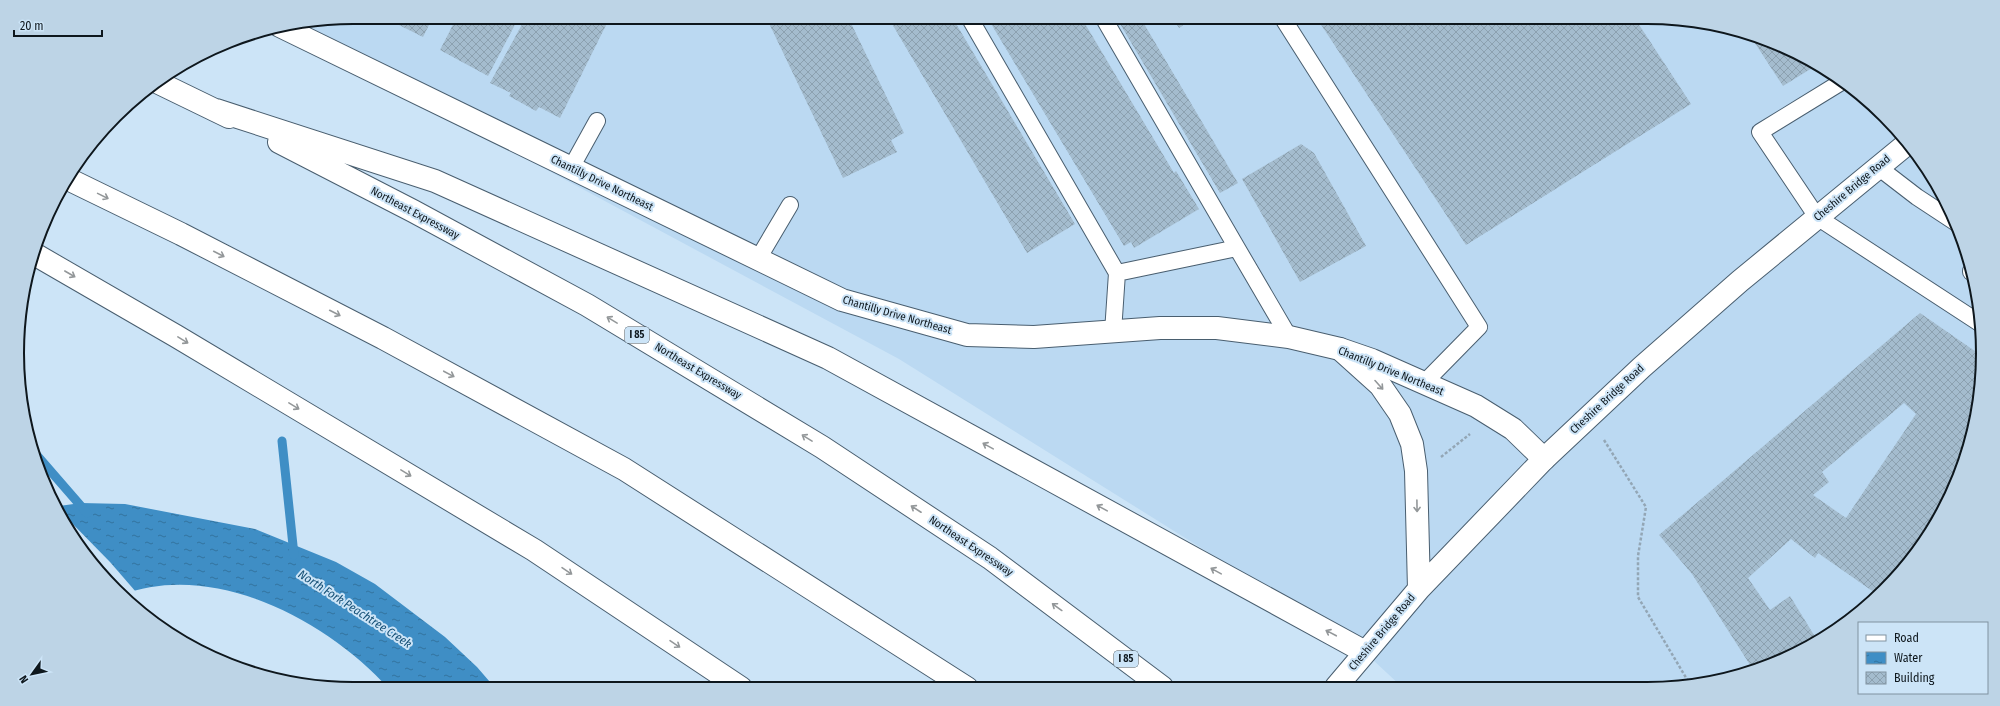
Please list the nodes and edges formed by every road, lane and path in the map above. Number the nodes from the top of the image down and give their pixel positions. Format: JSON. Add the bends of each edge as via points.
{"nodes":[{"id":1,"x":973,"y":24,"type":"edge"},
{"id":2,"x":1107,"y":24,"type":"edge"},
{"id":3,"x":1286,"y":24,"type":"edge"},
{"id":4,"x":294,"y":29,"type":"edge"},
{"id":5,"x":163,"y":84,"type":"edge"},
{"id":6,"x":1837,"y":85,"type":"edge"},
{"id":7,"x":216,"y":110,"type":"junction"},
{"id":8,"x":597,"y":121,"type":"dead end"},
{"id":9,"x":1903,"y":147,"type":"edge"},
{"id":10,"x":1878,"y":167,"type":"junction"},
{"id":11,"x":570,"y":168,"type":"junction"},
{"id":12,"x":72,"y":181,"type":"edge"},
{"id":13,"x":790,"y":205,"type":"dead end"},
{"id":14,"x":1818,"y":217,"type":"junction"},
{"id":15,"x":1947,"y":217,"type":"edge"},
{"id":16,"x":1237,"y":248,"type":"junction"},
{"id":17,"x":38,"y":256,"type":"edge"},
{"id":18,"x":758,"y":259,"type":"junction"},
{"id":19,"x":1117,"y":273,"type":"junction"},
{"id":20,"x":1974,"y":319,"type":"edge"},
{"id":21,"x":1113,"y":332,"type":"junction"},
{"id":22,"x":1289,"y":336,"type":"junction"},
{"id":23,"x":1340,"y":349,"type":"junction"},
{"id":24,"x":1424,"y":383,"type":"junction"},
{"id":25,"x":1589,"y":416,"type":"junction"},
{"id":26,"x":1472,"y":432,"type":"dead end"},
{"id":27,"x":1544,"y":459,"type":"junction"},
{"id":28,"x":1436,"y":461,"type":"dead end"},
{"id":29,"x":1419,"y":589,"type":"junction"},
{"id":30,"x":1365,"y":652,"type":"junction"},
{"id":31,"x":1687,"y":679,"type":"edge"},
{"id":32,"x":731,"y":682,"type":"edge"},
{"id":33,"x":958,"y":682,"type":"edge"},
{"id":34,"x":1155,"y":682,"type":"edge"},
{"id":35,"x":1340,"y":682,"type":"edge"}],
"edges":[{"from":1,"to":19,"type":"lane"},
{"from":2,"to":16,"type":"lane"},
{"from":3,"to":24,"type":"lane","via":[[1479,326]]},
{"from":4,"to":11,"type":"main road","name":"Chantilly Drive Northeast"},
{"from":5,"to":7,"type":"main road","name":"Northeast Expressway","number":"I 85"},
{"from":6,"to":14,"type":"lane","via":[[1760,132]]},
{"from":30,"to":7,"type":"main road","one_way":true,"via":[[828,358],[435,181]]},
{"from":34,"to":7,"type":"main road","name":"Northeast Expressway","number":"I 85","one_way":true,"via":[[990,558],[822,446],[587,305],[413,211]]},
{"from":8,"to":11,"type":"lane"},
{"from":9,"to":10,"type":"main road","name":"Cheshire Bridge Road"},
{"from":10,"to":14,"type":"main road","name":"Cheshire Bridge Road"},
{"from":10,"to":15,"type":"lane"},
{"from":11,"to":18,"type":"main road","name":"Chantilly Drive Northeast"},
{"from":12,"to":33,"type":"main road","one_way":true,"via":[[383,338],[624,469]]},
{"from":13,"to":18,"type":"lane"},
{"from":14,"to":20,"type":"lane"},
{"from":14,"to":25,"type":"main road","name":"Cheshire Bridge Road","via":[[1712,305]]},
{"from":16,"to":19,"type":"lane"},
{"from":16,"to":22,"type":"lane"},
{"from":17,"to":32,"type":"main road","one_way":true,"via":[[534,550]]},
{"from":18,"to":21,"type":"main road","name":"Chantilly Drive Northeast","via":[[842,300],[967,335],[1034,338]]},
{"from":19,"to":21,"type":"lane"},
{"from":21,"to":22,"type":"main road","name":"Chantilly Drive Northeast","via":[[1160,328],[1217,328]]},
{"from":22,"to":23,"type":"main road","name":"Chantilly Drive Northeast"},
{"from":23,"to":24,"type":"main road","name":"Chantilly Drive Northeast"},
{"from":23,"to":29,"type":"main road","one_way":true,"via":[[1380,385],[1400,414],[1412,444],[1416,471]]},
{"from":24,"to":27,"type":"main road","name":"Chantilly Drive Northeast","via":[[1490,414],[1513,429]]},
{"from":25,"to":27,"type":"main road","name":"Cheshire Bridge Road"},
{"from":25,"to":31,"type":"path","via":[[1646,507],[1638,556],[1638,597]]},
{"from":26,"to":28,"type":"path"},
{"from":27,"to":29,"type":"main road","name":"Cheshire Bridge Road"},
{"from":29,"to":30,"type":"main road","name":"Cheshire Bridge Road"},
{"from":30,"to":35,"type":"main road","name":"Cheshire Bridge Road"}]}
